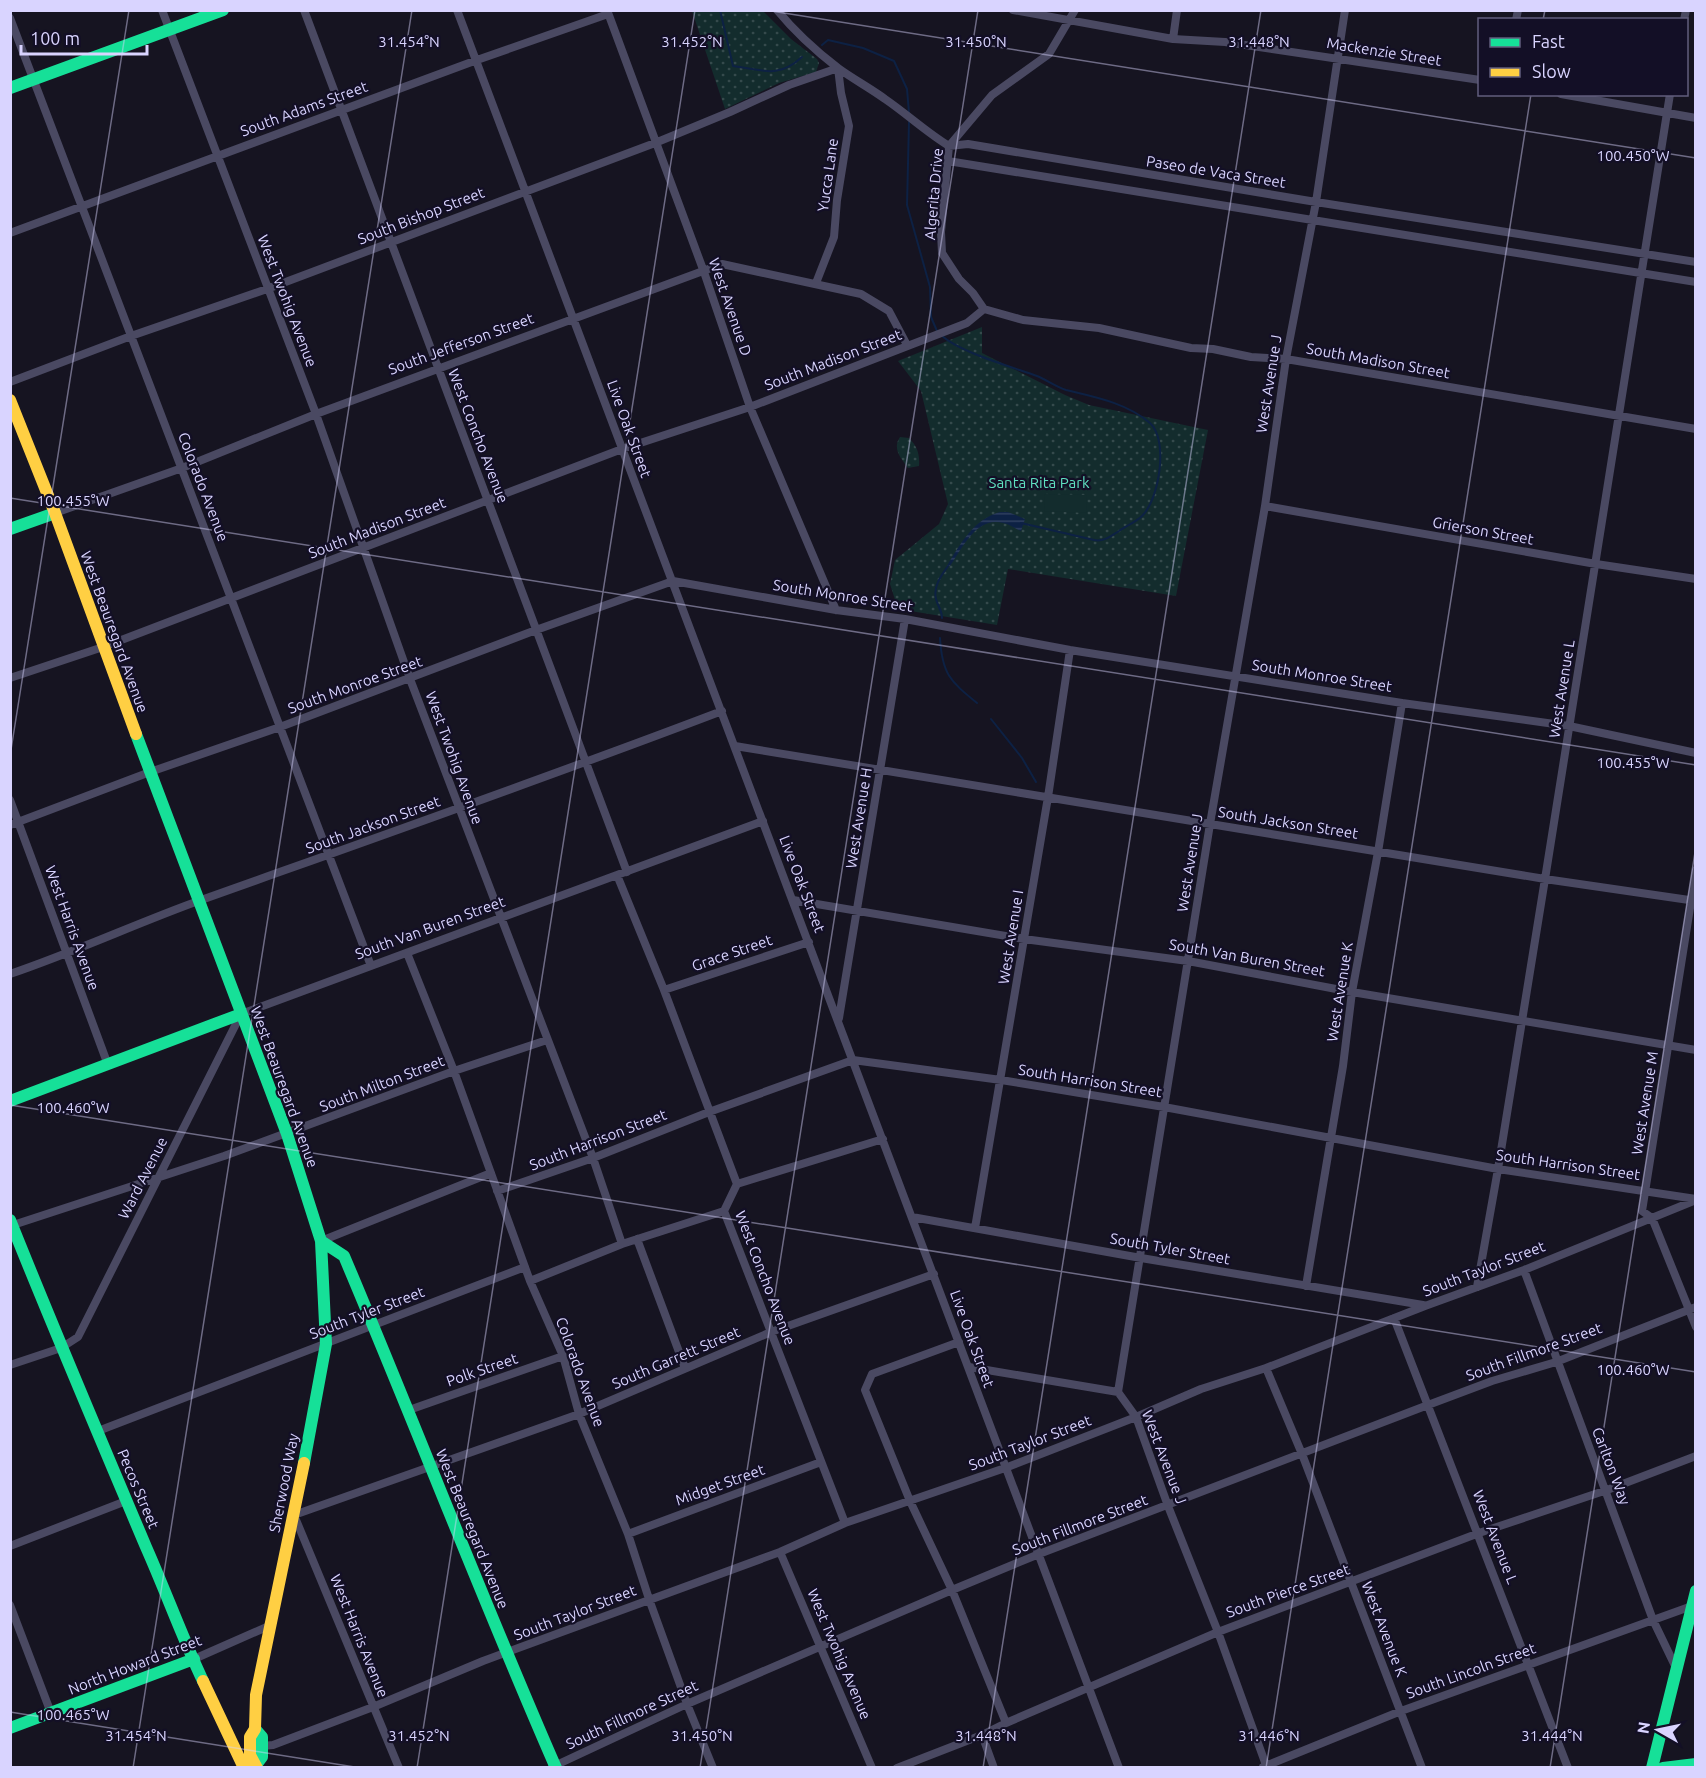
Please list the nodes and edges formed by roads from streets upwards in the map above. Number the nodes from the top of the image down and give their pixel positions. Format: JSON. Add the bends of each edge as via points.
{"nodes":[{"id":1,"x":162,"y":10,"type":"edge"},
{"id":2,"x":223,"y":10,"type":"edge"},
{"id":3,"x":304,"y":10,"type":"edge"},
{"id":4,"x":457,"y":10,"type":"edge"},
{"id":5,"x":777,"y":10,"type":"edge"},
{"id":6,"x":1013,"y":10,"type":"edge"},
{"id":7,"x":1075,"y":10,"type":"edge"},
{"id":8,"x":1177,"y":10,"type":"edge"},
{"id":9,"x":1345,"y":10,"type":"edge"},
{"id":10,"x":608,"y":12,"type":"edge"},
{"id":11,"x":10,"y":18,"type":"edge"},
{"id":12,"x":1070,"y":21,"type":"junction"},
{"id":13,"x":169,"y":30,"type":"junction"},
{"id":14,"x":1173,"y":39,"type":"junction"},
{"id":15,"x":1337,"y":58,"type":"junction"},
{"id":16,"x":477,"y":60,"type":"junction"},
{"id":17,"x":838,"y":68,"type":"junction"},
{"id":18,"x":34,"y":80,"type":"junction"},
{"id":19,"x":1478,"y":80,"type":"edge"},
{"id":20,"x":10,"y":88,"type":"edge"},
{"id":21,"x":1573,"y":96,"type":"edge"},
{"id":22,"x":1670,"y":96,"type":"edge"},
{"id":23,"x":341,"y":110,"type":"junction"},
{"id":24,"x":1667,"y":113,"type":"junction"},
{"id":25,"x":1695,"y":118,"type":"edge"},
{"id":26,"x":655,"y":143,"type":"junction"},
{"id":27,"x":949,"y":146,"type":"junction"},
{"id":28,"x":216,"y":156,"type":"junction"},
{"id":29,"x":948,"y":161,"type":"junction"},
{"id":30,"x":525,"y":191,"type":"junction"},
{"id":31,"x":1316,"y":202,"type":"junction"},
{"id":32,"x":82,"y":207,"type":"junction"},
{"id":33,"x":1313,"y":219,"type":"junction"},
{"id":34,"x":10,"y":233,"type":"edge"},
{"id":35,"x":390,"y":242,"type":"junction"},
{"id":36,"x":1645,"y":253,"type":"junction"},
{"id":37,"x":1695,"y":262,"type":"edge"},
{"id":38,"x":704,"y":272,"type":"junction"},
{"id":39,"x":1642,"y":273,"type":"junction"},
{"id":40,"x":1695,"y":282,"type":"edge"},
{"id":41,"x":816,"y":283,"type":"junction"},
{"id":42,"x":267,"y":289,"type":"junction"},
{"id":43,"x":984,"y":309,"type":"junction"},
{"id":44,"x":574,"y":318,"type":"junction"},
{"id":45,"x":131,"y":336,"type":"junction"},
{"id":46,"x":907,"y":345,"type":"junction"},
{"id":47,"x":1286,"y":359,"type":"junction"},
{"id":48,"x":438,"y":369,"type":"junction"},
{"id":49,"x":10,"y":382,"type":"edge"},
{"id":50,"x":10,"y":400,"type":"edge"},
{"id":51,"x":750,"y":407,"type":"junction"},
{"id":52,"x":316,"y":414,"type":"junction"},
{"id":53,"x":1619,"y":417,"type":"junction"},
{"id":54,"x":1695,"y":429,"type":"edge"},
{"id":55,"x":622,"y":449,"type":"junction"},
{"id":56,"x":182,"y":468,"type":"junction"},
{"id":57,"x":488,"y":501,"type":"junction"},
{"id":58,"x":1265,"y":506,"type":"junction"},
{"id":59,"x":56,"y":513,"type":"junction"},
{"id":60,"x":10,"y":530,"type":"edge"},
{"id":61,"x":364,"y":548,"type":"junction"},
{"id":62,"x":1596,"y":564,"type":"junction"},
{"id":63,"x":1695,"y":579,"type":"edge"},
{"id":64,"x":673,"y":581,"type":"junction"},
{"id":65,"x":231,"y":598,"type":"junction"},
{"id":66,"x":836,"y":610,"type":"junction"},
{"id":67,"x":905,"y":619,"type":"junction"},
{"id":68,"x":536,"y":630,"type":"junction"},
{"id":69,"x":103,"y":647,"type":"junction"},
{"id":70,"x":1070,"y":650,"type":"junction"},
{"id":71,"x":1236,"y":676,"type":"junction"},
{"id":72,"x":10,"y":678,"type":"edge"},
{"id":73,"x":411,"y":679,"type":"junction"},
{"id":74,"x":1402,"y":703,"type":"junction"},
{"id":75,"x":722,"y":711,"type":"junction"},
{"id":76,"x":1569,"y":726,"type":"junction"},
{"id":77,"x":280,"y":727,"type":"junction"},
{"id":78,"x":735,"y":746,"type":"junction"},
{"id":79,"x":1695,"y":753,"type":"edge"},
{"id":80,"x":586,"y":763,"type":"junction"},
{"id":81,"x":880,"y":770,"type":"junction"},
{"id":82,"x":150,"y":772,"type":"junction"},
{"id":83,"x":1048,"y":797,"type":"junction"},
{"id":84,"x":10,"y":800,"type":"edge"},
{"id":85,"x":458,"y":808,"type":"junction"},
{"id":86,"x":763,"y":821,"type":"junction"},
{"id":87,"x":15,"y":824,"type":"edge"},
{"id":88,"x":1210,"y":824,"type":"junction"},
{"id":89,"x":1378,"y":852,"type":"junction"},
{"id":90,"x":329,"y":856,"type":"junction"},
{"id":91,"x":1695,"y":870,"type":"edge"},
{"id":92,"x":627,"y":872,"type":"junction"},
{"id":93,"x":617,"y":875,"type":"junction"},
{"id":94,"x":1545,"y":879,"type":"junction"},
{"id":95,"x":793,"y":900,"type":"junction"},
{"id":96,"x":1694,"y":901,"type":"edge"},
{"id":97,"x":198,"y":902,"type":"junction"},
{"id":98,"x":857,"y":911,"type":"junction"},
{"id":99,"x":500,"y":919,"type":"junction"},
{"id":100,"x":1024,"y":939,"type":"junction"},
{"id":101,"x":809,"y":942,"type":"junction"},
{"id":102,"x":407,"y":953,"type":"junction"},
{"id":103,"x":67,"y":955,"type":"junction"},
{"id":104,"x":1188,"y":962,"type":"junction"},
{"id":105,"x":371,"y":966,"type":"junction"},
{"id":106,"x":10,"y":974,"type":"edge"},
{"id":107,"x":664,"y":990,"type":"junction"},
{"id":108,"x":1352,"y":993,"type":"junction"},
{"id":109,"x":241,"y":1014,"type":"junction"},
{"id":110,"x":1522,"y":1020,"type":"junction"},
{"id":111,"x":838,"y":1021,"type":"junction"},
{"id":112,"x":547,"y":1040,"type":"junction"},
{"id":113,"x":1668,"y":1046,"type":"junction"},
{"id":114,"x":1695,"y":1050,"type":"edge"},
{"id":115,"x":853,"y":1060,"type":"junction"},
{"id":116,"x":108,"y":1065,"type":"junction"},
{"id":117,"x":454,"y":1071,"type":"junction"},
{"id":118,"x":1001,"y":1080,"type":"junction"},
{"id":119,"x":10,"y":1101,"type":"edge"},
{"id":120,"x":1164,"y":1107,"type":"junction"},
{"id":121,"x":709,"y":1112,"type":"junction"},
{"id":122,"x":287,"y":1134,"type":"junction"},
{"id":123,"x":1332,"y":1137,"type":"junction"},
{"id":124,"x":883,"y":1139,"type":"junction"},
{"id":125,"x":593,"y":1158,"type":"junction"},
{"id":126,"x":1498,"y":1169,"type":"junction"},
{"id":127,"x":491,"y":1173,"type":"junction"},
{"id":128,"x":159,"y":1178,"type":"junction"},
{"id":129,"x":736,"y":1184,"type":"junction"},
{"id":130,"x":1644,"y":1190,"type":"junction"},
{"id":131,"x":497,"y":1191,"type":"junction"},
{"id":132,"x":1695,"y":1199,"type":"edge"},
{"id":133,"x":724,"y":1210,"type":"junction"},
{"id":134,"x":912,"y":1217,"type":"junction"},
{"id":135,"x":1652,"y":1218,"type":"junction"},
{"id":136,"x":11,"y":1224,"type":"edge"},
{"id":137,"x":975,"y":1228,"type":"junction"},
{"id":138,"x":637,"y":1239,"type":"junction"},
{"id":139,"x":321,"y":1241,"type":"junction"},
{"id":140,"x":622,"y":1244,"type":"junction"},
{"id":141,"x":1141,"y":1258,"type":"junction"},
{"id":142,"x":525,"y":1267,"type":"junction"},
{"id":143,"x":1524,"y":1270,"type":"junction"},
{"id":144,"x":934,"y":1274,"type":"junction"},
{"id":145,"x":530,"y":1281,"type":"junction"},
{"id":146,"x":1306,"y":1286,"type":"junction"},
{"id":147,"x":1477,"y":1287,"type":"junction"},
{"id":148,"x":1425,"y":1306,"type":"junction"},
{"id":149,"x":1692,"y":1308,"type":"edge"},
{"id":150,"x":1394,"y":1318,"type":"junction"},
{"id":151,"x":372,"y":1326,"type":"junction"},
{"id":152,"x":1695,"y":1327,"type":"edge"},
{"id":153,"x":771,"y":1332,"type":"junction"},
{"id":154,"x":959,"y":1342,"type":"junction"},
{"id":155,"x":326,"y":1344,"type":"junction"},
{"id":156,"x":61,"y":1348,"type":"junction"},
{"id":157,"x":563,"y":1356,"type":"junction"},
{"id":158,"x":1556,"y":1362,"type":"junction"},
{"id":159,"x":10,"y":1365,"type":"edge"},
{"id":160,"x":969,"y":1367,"type":"junction"},
{"id":161,"x":685,"y":1368,"type":"junction"},
{"id":162,"x":1266,"y":1368,"type":"junction"},
{"id":163,"x":1118,"y":1392,"type":"junction"},
{"id":164,"x":1428,"y":1405,"type":"junction"},
{"id":165,"x":410,"y":1410,"type":"junction"},
{"id":166,"x":579,"y":1414,"type":"junction"},
{"id":167,"x":1136,"y":1417,"type":"junction"},
{"id":168,"x":98,"y":1431,"type":"junction"},
{"id":169,"x":1302,"y":1454,"type":"junction"},
{"id":170,"x":1695,"y":1456,"type":"edge"},
{"id":171,"x":821,"y":1462,"type":"junction"},
{"id":172,"x":430,"y":1467,"type":"junction"},
{"id":173,"x":1005,"y":1468,"type":"junction"},
{"id":174,"x":1607,"y":1490,"type":"junction"},
{"id":175,"x":126,"y":1501,"type":"junction"},
{"id":176,"x":910,"y":1501,"type":"junction"},
{"id":177,"x":1168,"y":1506,"type":"junction"},
{"id":178,"x":294,"y":1515,"type":"junction"},
{"id":179,"x":845,"y":1523,"type":"junction"},
{"id":180,"x":1479,"y":1533,"type":"junction"},
{"id":181,"x":628,"y":1534,"type":"junction"},
{"id":182,"x":10,"y":1546,"type":"edge"},
{"id":183,"x":780,"y":1552,"type":"junction"},
{"id":184,"x":1039,"y":1554,"type":"junction"},
{"id":185,"x":1351,"y":1582,"type":"junction"},
{"id":186,"x":951,"y":1590,"type":"junction"},
{"id":187,"x":1695,"y":1591,"type":"edge"},
{"id":188,"x":649,"y":1599,"type":"junction"},
{"id":189,"x":10,"y":1605,"type":"edge"},
{"id":190,"x":1692,"y":1606,"type":"junction"},
{"id":191,"x":1653,"y":1620,"type":"junction"},
{"id":192,"x":269,"y":1626,"type":"junction"},
{"id":193,"x":1218,"y":1632,"type":"junction"},
{"id":194,"x":1691,"y":1632,"type":"edge"},
{"id":195,"x":821,"y":1645,"type":"junction"},
{"id":196,"x":506,"y":1654,"type":"junction"},
{"id":197,"x":194,"y":1659,"type":"junction"},
{"id":198,"x":1529,"y":1665,"type":"junction"},
{"id":199,"x":1677,"y":1670,"type":"junction"},
{"id":200,"x":1089,"y":1686,"type":"junction"},
{"id":201,"x":687,"y":1704,"type":"junction"},
{"id":202,"x":373,"y":1707,"type":"junction"},
{"id":203,"x":1401,"y":1710,"type":"junction"},
{"id":204,"x":51,"y":1713,"type":"junction"},
{"id":205,"x":1006,"y":1722,"type":"junction"},
{"id":206,"x":10,"y":1728,"type":"edge"},
{"id":207,"x":255,"y":1729,"type":"junction"},
{"id":208,"x":982,"y":1735,"type":"junction"},
{"id":209,"x":262,"y":1746,"type":"junction"},
{"id":210,"x":1695,"y":1764,"type":"edge"},
{"id":211,"x":252,"y":1766,"type":"edge"},
{"id":212,"x":399,"y":1767,"type":"edge"},
{"id":213,"x":554,"y":1767,"type":"edge"},
{"id":214,"x":713,"y":1767,"type":"edge"},
{"id":215,"x":872,"y":1767,"type":"edge"},
{"id":216,"x":897,"y":1767,"type":"edge"},
{"id":217,"x":994,"y":1767,"type":"edge"},
{"id":218,"x":1119,"y":1767,"type":"edge"},
{"id":219,"x":1265,"y":1767,"type":"edge"},
{"id":220,"x":1422,"y":1767,"type":"edge"},
{"id":221,"x":1568,"y":1767,"type":"edge"},
{"id":222,"x":1652,"y":1767,"type":"edge"},
{"id":223,"x":1663,"y":1767,"type":"edge"}],
"edges":[{"from":1,"to":13,"type":"street","name":"West Twohig Avenue"},
{"from":2,"to":13,"type":"street"},
{"from":3,"to":23,"type":"street","name":"West Concho Avenue"},
{"from":4,"to":16,"type":"street","name":"Live Oak Street"},
{"from":5,"to":17,"type":"street"},
{"from":6,"to":12,"type":"street","name":"Mackenzie Street"},
{"from":7,"to":12,"type":"street","name":"Algerita Drive"},
{"from":8,"to":14,"type":"street"},
{"from":9,"to":15,"type":"street","name":"West Avenue J"},
{"from":10,"to":16,"type":"street","name":"South Adams Street"},
{"from":10,"to":26,"type":"street","name":"West Avenue D"},
{"from":11,"to":18,"type":"street","name":"Colorado Avenue"},
{"from":12,"to":14,"type":"street","name":"Mackenzie Street"},
{"from":12,"to":27,"type":"street","name":"Algerita Drive","via":[[1049,54],[992,95]]},
{"from":13,"to":18,"type":"street"},
{"from":13,"to":28,"type":"street","name":"West Twohig Avenue"},
{"from":14,"to":15,"type":"street","name":"Mackenzie Street","via":[[1226,42]]},
{"from":15,"to":19,"type":"street","name":"Mackenzie Street"},
{"from":15,"to":31,"type":"street","name":"West Avenue J"},
{"from":16,"to":23,"type":"street","name":"South Adams Street"},
{"from":16,"to":30,"type":"street","name":"Live Oak Street"},
{"from":17,"to":26,"type":"street","name":"South Bishop Street"},
{"from":17,"to":27,"type":"street"},
{"from":17,"to":41,"type":"street","name":"Yucca Lane","via":[[849,126],[834,237]]},
{"from":18,"to":20,"type":"street"},
{"from":18,"to":32,"type":"street","name":"Colorado Avenue"},
{"from":21,"to":24,"type":"street"},
{"from":22,"to":24,"type":"street","name":"West Avenue L"},
{"from":23,"to":28,"type":"street","name":"South Adams Street"},
{"from":23,"to":35,"type":"street","name":"West Concho Avenue"},
{"from":24,"to":25,"type":"street"},
{"from":24,"to":36,"type":"street","name":"West Avenue L"},
{"from":26,"to":30,"type":"street","name":"South Bishop Street"},
{"from":26,"to":38,"type":"street","name":"West Avenue D"},
{"from":27,"to":29,"type":"street","name":"Algerita Drive"},
{"from":27,"to":31,"type":"street","name":"Paseo de Vaca Street","via":[[968,144]]},
{"from":28,"to":32,"type":"street","name":"South Adams Street"},
{"from":28,"to":42,"type":"street","name":"West Twohig Avenue"},
{"from":29,"to":33,"type":"street"},
{"from":29,"to":43,"type":"street","name":"Algerita Drive","via":[[942,253]]},
{"from":30,"to":35,"type":"street","name":"South Bishop Street"},
{"from":30,"to":44,"type":"street","name":"Live Oak Street"},
{"from":31,"to":33,"type":"street","name":"West Avenue J"},
{"from":31,"to":36,"type":"street","name":"Paseo de Vaca Street"},
{"from":32,"to":34,"type":"street","name":"South Adams Street"},
{"from":32,"to":45,"type":"street","name":"Colorado Avenue"},
{"from":33,"to":39,"type":"street"},
{"from":33,"to":47,"type":"street","name":"West Avenue J"},
{"from":35,"to":42,"type":"street","name":"South Bishop Street"},
{"from":35,"to":48,"type":"street","name":"West Concho Avenue"},
{"from":36,"to":37,"type":"street","name":"Paseo de Vaca Street"},
{"from":36,"to":39,"type":"street","name":"West Avenue L"},
{"from":38,"to":41,"type":"street","name":"South Jefferson Street","via":[[722,264]]},
{"from":38,"to":44,"type":"street","name":"South Jefferson Street"},
{"from":38,"to":51,"type":"street","name":"West Avenue D"},
{"from":39,"to":40,"type":"street"},
{"from":39,"to":53,"type":"street","name":"West Avenue L"},
{"from":41,"to":46,"type":"street","name":"South Jefferson Street","via":[[861,294],[889,311]]},
{"from":42,"to":45,"type":"street","name":"South Bishop Street"},
{"from":42,"to":52,"type":"street","name":"West Twohig Avenue"},
{"from":43,"to":46,"type":"street","name":"South Madison Street","via":[[967,323]]},
{"from":43,"to":47,"type":"street","name":"South Madison Street","via":[[1023,320],[1099,328],[1191,348]]},
{"from":44,"to":48,"type":"street","name":"South Jefferson Street"},
{"from":44,"to":55,"type":"street","name":"Live Oak Street"},
{"from":45,"to":49,"type":"street","name":"South Bishop Street"},
{"from":45,"to":56,"type":"street","name":"Colorado Avenue"},
{"from":46,"to":51,"type":"street","name":"South Madison Street"},
{"from":47,"to":53,"type":"street","name":"South Madison Street"},
{"from":47,"to":58,"type":"street","name":"West Avenue J"},
{"from":48,"to":52,"type":"street","name":"South Jefferson Street"},
{"from":48,"to":57,"type":"street","name":"West Concho Avenue"},
{"from":50,"to":59,"type":"street","name":"West Beauregard Avenue"},
{"from":51,"to":55,"type":"street","name":"South Madison Street"},
{"from":51,"to":66,"type":"street","name":"West Avenue D"},
{"from":52,"to":56,"type":"street","name":"South Jefferson Street"},
{"from":52,"to":61,"type":"street","name":"West Twohig Avenue"},
{"from":53,"to":54,"type":"street","name":"South Madison Street"},
{"from":53,"to":62,"type":"street","name":"West Avenue L"},
{"from":55,"to":57,"type":"street","name":"South Madison Street"},
{"from":55,"to":64,"type":"street","name":"Live Oak Street"},
{"from":56,"to":59,"type":"street","name":"South Jefferson Street"},
{"from":56,"to":65,"type":"street","name":"Colorado Avenue"},
{"from":57,"to":61,"type":"street","name":"South Madison Street"},
{"from":57,"to":68,"type":"street","name":"West Concho Avenue"},
{"from":58,"to":62,"type":"street","name":"Grierson Street"},
{"from":58,"to":71,"type":"street","name":"West Avenue J"},
{"from":59,"to":60,"type":"street","name":"South Jefferson Street"},
{"from":59,"to":69,"type":"street","name":"West Beauregard Avenue"},
{"from":61,"to":65,"type":"street","name":"South Madison Street"},
{"from":61,"to":73,"type":"street","name":"West Twohig Avenue"},
{"from":62,"to":63,"type":"street","name":"Grierson Street"},
{"from":62,"to":76,"type":"street","name":"West Avenue L"},
{"from":64,"to":66,"type":"street","name":"South Monroe Street"},
{"from":64,"to":68,"type":"street","name":"South Monroe Street"},
{"from":64,"to":75,"type":"street","name":"Live Oak Street"},
{"from":65,"to":69,"type":"street","name":"South Madison Street"},
{"from":65,"to":77,"type":"street","name":"Colorado Avenue"},
{"from":66,"to":67,"type":"street","name":"South Monroe Street"},
{"from":67,"to":70,"type":"street","name":"South Monroe Street"},
{"from":67,"to":81,"type":"street","name":"West Avenue H"},
{"from":68,"to":73,"type":"street","name":"South Monroe Street"},
{"from":68,"to":80,"type":"street","name":"West Concho Avenue"},
{"from":69,"to":72,"type":"street","name":"South Madison Street"},
{"from":69,"to":82,"type":"street","name":"West Beauregard Avenue"},
{"from":70,"to":71,"type":"street","name":"South Monroe Street"},
{"from":70,"to":83,"type":"street","name":"West Avenue I"},
{"from":71,"to":74,"type":"street","name":"South Monroe Street"},
{"from":71,"to":88,"type":"street","name":"West Avenue J"},
{"from":73,"to":77,"type":"street","name":"South Monroe Street"},
{"from":73,"to":85,"type":"street","name":"West Twohig Avenue"},
{"from":74,"to":76,"type":"street","name":"South Monroe Street"},
{"from":74,"to":89,"type":"street","name":"West Avenue K"},
{"from":75,"to":78,"type":"street","name":"Live Oak Street"},
{"from":75,"to":80,"type":"street","name":"South Jackson Street"},
{"from":76,"to":79,"type":"street","name":"South Monroe Street"},
{"from":76,"to":94,"type":"street","name":"West Avenue L"},
{"from":77,"to":82,"type":"street","name":"South Monroe Street"},
{"from":77,"to":90,"type":"street","name":"Colorado Avenue"},
{"from":78,"to":81,"type":"street","name":"South Jackson Street"},
{"from":78,"to":86,"type":"street","name":"Live Oak Street"},
{"from":80,"to":85,"type":"street","name":"South Jackson Street"},
{"from":80,"to":92,"type":"street","name":"West Concho Avenue"},
{"from":81,"to":83,"type":"street","name":"South Jackson Street"},
{"from":81,"to":98,"type":"street","name":"West Avenue H"},
{"from":82,"to":87,"type":"street","name":"South Monroe Street"},
{"from":82,"to":97,"type":"street","name":"West Beauregard Avenue"},
{"from":83,"to":88,"type":"street","name":"South Jackson Street"},
{"from":83,"to":100,"type":"street","name":"West Avenue I"},
{"from":84,"to":87,"type":"street","name":"West Harris Avenue"},
{"from":85,"to":90,"type":"street","name":"South Jackson Street"},
{"from":85,"to":99,"type":"street","name":"West Twohig Avenue"},
{"from":86,"to":92,"type":"street","name":"South Van Buren Street"},
{"from":86,"to":95,"type":"street","name":"Live Oak Street"},
{"from":87,"to":103,"type":"street","name":"West Harris Avenue"},
{"from":88,"to":89,"type":"street","name":"South Jackson Street"},
{"from":88,"to":104,"type":"street","name":"West Avenue J"},
{"from":89,"to":94,"type":"street","name":"South Jackson Street"},
{"from":89,"to":108,"type":"street","name":"West Avenue K"},
{"from":90,"to":97,"type":"street","name":"South Jackson Street"},
{"from":90,"to":105,"type":"street","name":"Colorado Avenue"},
{"from":91,"to":96,"type":"street","name":"West Avenue M"},
{"from":92,"to":93,"type":"street","name":"South Van Buren Street"},
{"from":93,"to":99,"type":"street","name":"South Van Buren Street"},
{"from":93,"to":107,"type":"street"},
{"from":94,"to":96,"type":"street","name":"South Jackson Street"},
{"from":94,"to":110,"type":"street","name":"West Avenue L"},
{"from":95,"to":98,"type":"street","name":"South Van Buren Street"},
{"from":95,"to":101,"type":"street","name":"Live Oak Street"},
{"from":96,"to":113,"type":"street","name":"West Avenue M"},
{"from":97,"to":103,"type":"street","name":"South Jackson Street"},
{"from":97,"to":109,"type":"street","name":"West Beauregard Avenue"},
{"from":98,"to":100,"type":"street","name":"South Van Buren Street"},
{"from":98,"to":111,"type":"street","name":"West Avenue H"},
{"from":99,"to":102,"type":"street","name":"South Van Buren Street"},
{"from":99,"to":112,"type":"street","name":"West Twohig Avenue"},
{"from":100,"to":104,"type":"street","name":"South Van Buren Street"},
{"from":100,"to":118,"type":"street","name":"West Avenue I"},
{"from":101,"to":107,"type":"street","name":"Grace Street"},
{"from":101,"to":111,"type":"street","name":"Live Oak Street"},
{"from":102,"to":105,"type":"street","name":"South Van Buren Street"},
{"from":102,"to":117,"type":"street","name":"Colorado Avenue"},
{"from":103,"to":106,"type":"street","name":"South Jackson Street"},
{"from":103,"to":116,"type":"street","name":"West Harris Avenue"},
{"from":104,"to":108,"type":"street","name":"South Van Buren Street"},
{"from":104,"to":120,"type":"street","name":"West Avenue J"},
{"from":105,"to":109,"type":"street","name":"South Van Buren Street"},
{"from":107,"to":121,"type":"street"},
{"from":108,"to":110,"type":"street","name":"South Van Buren Street"},
{"from":108,"to":123,"type":"street","name":"West Avenue K"},
{"from":109,"to":116,"type":"street","name":"South Van Buren Street"},
{"from":109,"to":122,"type":"street","name":"West Beauregard Avenue"},
{"from":109,"to":128,"type":"street","name":"Ward Avenue"},
{"from":110,"to":113,"type":"street","name":"South Van Buren Street"},
{"from":110,"to":126,"type":"street","name":"West Avenue L"},
{"from":111,"to":115,"type":"street","name":"Live Oak Street"},
{"from":112,"to":117,"type":"street","name":"South Milton Street"},
{"from":112,"to":125,"type":"street","name":"West Twohig Avenue"},
{"from":113,"to":114,"type":"street","name":"South Van Buren Street"},
{"from":113,"to":130,"type":"street","name":"West Avenue M"},
{"from":115,"to":118,"type":"street","name":"South Harrison Street"},
{"from":115,"to":121,"type":"street","name":"South Harrison Street"},
{"from":115,"to":124,"type":"street","name":"Live Oak Street"},
{"from":116,"to":119,"type":"street","name":"South Van Buren Street"},
{"from":117,"to":122,"type":"street","name":"South Milton Street"},
{"from":117,"to":127,"type":"street","name":"Colorado Avenue"},
{"from":118,"to":120,"type":"street","name":"South Harrison Street"},
{"from":118,"to":137,"type":"street","name":"West Avenue I"},
{"from":120,"to":123,"type":"street","name":"South Harrison Street"},
{"from":120,"to":141,"type":"street","name":"West Avenue J"},
{"from":121,"to":125,"type":"street","name":"South Harrison Street"},
{"from":121,"to":129,"type":"street"},
{"from":122,"to":128,"type":"street","name":"South Milton Street"},
{"from":122,"to":139,"type":"street","name":"West Beauregard Avenue"},
{"from":123,"to":126,"type":"street","name":"South Harrison Street"},
{"from":123,"to":146,"type":"street","name":"West Avenue K"},
{"from":124,"to":129,"type":"street"},
{"from":124,"to":134,"type":"street","name":"Live Oak Street"},
{"from":125,"to":131,"type":"street","name":"South Harrison Street"},
{"from":125,"to":140,"type":"street","name":"West Twohig Avenue"},
{"from":126,"to":130,"type":"street","name":"South Harrison Street"},
{"from":126,"to":147,"type":"street","name":"West Avenue L"},
{"from":127,"to":131,"type":"street","name":"Colorado Avenue"},
{"from":127,"to":139,"type":"street"},
{"from":128,"to":136,"type":"street","name":"South Milton Street"},
{"from":128,"to":156,"type":"street","name":"Ward Avenue","via":[[78,1337]]},
{"from":129,"to":133,"type":"street","name":"West Concho Avenue"},
{"from":130,"to":132,"type":"street","name":"South Harrison Street"},
{"from":130,"to":135,"type":"street","name":"West Avenue M","via":[[1642,1211]]},
{"from":131,"to":142,"type":"street","name":"Colorado Avenue"},
{"from":132,"to":135,"type":"street","name":"South Taylor Street"},
{"from":133,"to":138,"type":"street"},
{"from":133,"to":153,"type":"street","name":"West Concho Avenue"},
{"from":134,"to":137,"type":"street","name":"South Tyler Street"},
{"from":134,"to":144,"type":"street","name":"Live Oak Street"},
{"from":135,"to":143,"type":"street","name":"South Taylor Street"},
{"from":135,"to":149,"type":"street","name":"West Avenue M"},
{"from":136,"to":156,"type":"street","name":"Pecos Street"},
{"from":137,"to":141,"type":"street","name":"South Tyler Street"},
{"from":138,"to":140,"type":"street"},
{"from":138,"to":161,"type":"street"},
{"from":139,"to":151,"type":"street","name":"West Beauregard Avenue","via":[[344,1256]]},
{"from":139,"to":155,"type":"street","name":"Sherwood Way"},
{"from":140,"to":145,"type":"street"},
{"from":141,"to":146,"type":"street","name":"South Tyler Street"},
{"from":141,"to":163,"type":"street","name":"West Avenue J"},
{"from":142,"to":145,"type":"street","name":"Colorado Avenue"},
{"from":142,"to":151,"type":"street","name":"South Tyler Street"},
{"from":143,"to":147,"type":"street","name":"South Taylor Street"},
{"from":143,"to":158,"type":"street","name":"Carlton Way"},
{"from":144,"to":153,"type":"street","name":"South Garrett Street"},
{"from":144,"to":154,"type":"street","name":"Live Oak Street"},
{"from":145,"to":157,"type":"street","name":"Colorado Avenue"},
{"from":146,"to":148,"type":"street","name":"South Tyler Street"},
{"from":147,"to":148,"type":"street","name":"South Taylor Street"},
{"from":148,"to":150,"type":"street","name":"South Taylor Street"},
{"from":149,"to":152,"type":"street","name":"West Avenue M"},
{"from":149,"to":158,"type":"street","name":"South Fillmore Street"},
{"from":150,"to":162,"type":"street","name":"South Taylor Street"},
{"from":150,"to":164,"type":"street","name":"West Avenue L"},
{"from":151,"to":155,"type":"street","name":"South Tyler Street"},
{"from":151,"to":165,"type":"street","name":"West Beauregard Avenue"},
{"from":153,"to":161,"type":"street","name":"South Garrett Street"},
{"from":153,"to":171,"type":"street","name":"West Concho Avenue"},
{"from":154,"to":160,"type":"street","name":"Live Oak Street"},
{"from":154,"to":176,"type":"street","via":[[872,1374],[865,1390]]},
{"from":155,"to":168,"type":"street","name":"South Tyler Street"},
{"from":155,"to":178,"type":"street","name":"Sherwood Way"},
{"from":156,"to":159,"type":"street"},
{"from":156,"to":168,"type":"street","name":"Pecos Street"},
{"from":157,"to":165,"type":"street","name":"Polk Street"},
{"from":157,"to":166,"type":"street","name":"Colorado Avenue"},
{"from":158,"to":164,"type":"street","name":"South Fillmore Street"},
{"from":158,"to":174,"type":"street","name":"Carlton Way"},
{"from":160,"to":163,"type":"street"},
{"from":160,"to":173,"type":"street","name":"Live Oak Street"},
{"from":161,"to":166,"type":"street","name":"South Garrett Street"},
{"from":162,"to":167,"type":"street","name":"South Taylor Street","via":[[1201,1389]]},
{"from":162,"to":169,"type":"street","name":"West Avenue K"},
{"from":163,"to":167,"type":"street","name":"West Avenue J"},
{"from":164,"to":169,"type":"street","name":"South Fillmore Street"},
{"from":164,"to":180,"type":"street","name":"West Avenue L"},
{"from":165,"to":172,"type":"street","name":"West Beauregard Avenue"},
{"from":166,"to":172,"type":"street","name":"South Garrett Street"},
{"from":166,"to":181,"type":"street","name":"Colorado Avenue"},
{"from":167,"to":173,"type":"street","name":"South Taylor Street"},
{"from":167,"to":177,"type":"street","name":"West Avenue J"},
{"from":168,"to":175,"type":"street","name":"Pecos Street"},
{"from":169,"to":177,"type":"street","name":"South Fillmore Street"},
{"from":169,"to":185,"type":"street","name":"West Avenue K"},
{"from":170,"to":174,"type":"street","name":"South Pierce Street"},
{"from":171,"to":179,"type":"street","name":"West Concho Avenue"},
{"from":171,"to":181,"type":"street","name":"Midget Street"},
{"from":172,"to":178,"type":"street","name":"South Garrett Street"},
{"from":172,"to":196,"type":"street","name":"West Beauregard Avenue"},
{"from":173,"to":176,"type":"street","name":"South Taylor Street"},
{"from":173,"to":184,"type":"street","name":"Live Oak Street"},
{"from":174,"to":180,"type":"street","name":"South Pierce Street"},
{"from":174,"to":191,"type":"street","name":"Carlton Way"},
{"from":175,"to":182,"type":"street"},
{"from":175,"to":197,"type":"street","name":"Pecos Street"},
{"from":176,"to":179,"type":"street","name":"South Taylor Street"},
{"from":176,"to":186,"type":"street"},
{"from":177,"to":184,"type":"street","name":"South Fillmore Street"},
{"from":177,"to":193,"type":"street","name":"West Avenue J"},
{"from":178,"to":192,"type":"street","name":"Sherwood Way"},
{"from":178,"to":202,"type":"street","name":"West Harris Avenue"},
{"from":179,"to":183,"type":"street","name":"South Taylor Street"},
{"from":180,"to":185,"type":"street","name":"South Pierce Street"},
{"from":180,"to":198,"type":"street","name":"West Avenue L"},
{"from":181,"to":188,"type":"street","name":"Colorado Avenue"},
{"from":183,"to":188,"type":"street","name":"South Taylor Street"},
{"from":183,"to":195,"type":"street","name":"West Twohig Avenue"},
{"from":184,"to":186,"type":"street","name":"South Fillmore Street"},
{"from":184,"to":200,"type":"street","name":"Live Oak Street"},
{"from":185,"to":193,"type":"street","name":"South Pierce Street"},
{"from":185,"to":203,"type":"street","name":"West Avenue K"},
{"from":186,"to":195,"type":"street","name":"South Fillmore Street"},
{"from":186,"to":205,"type":"street"},
{"from":187,"to":190,"type":"street"},
{"from":188,"to":196,"type":"street","name":"South Taylor Street"},
{"from":188,"to":201,"type":"street","name":"Colorado Avenue"},
{"from":189,"to":204,"type":"street"},
{"from":190,"to":191,"type":"street","name":"South Lincoln Street"},
{"from":190,"to":194,"type":"street"},
{"from":191,"to":198,"type":"street","name":"South Lincoln Street"},
{"from":191,"to":199,"type":"street","name":"Carlton Way"},
{"from":192,"to":197,"type":"street","name":"North Howard Street"},
{"from":192,"to":207,"type":"street","name":"Sherwood Way","via":[[256,1695]]},
{"from":193,"to":200,"type":"street","name":"South Pierce Street"},
{"from":193,"to":219,"type":"street","name":"West Avenue J"},
{"from":194,"to":199,"type":"street"},
{"from":195,"to":201,"type":"street","name":"South Fillmore Street"},
{"from":195,"to":215,"type":"street","name":"West Twohig Avenue"},
{"from":196,"to":202,"type":"street","name":"South Taylor Street"},
{"from":196,"to":213,"type":"street","name":"West Beauregard Avenue"},
{"from":197,"to":204,"type":"street","name":"North Howard Street"},
{"from":197,"to":211,"type":"street","name":"Pecos Street"},
{"from":198,"to":203,"type":"street","name":"South Lincoln Street"},
{"from":198,"to":221,"type":"street","name":"West Avenue L"},
{"from":199,"to":222,"type":"street"},
{"from":200,"to":205,"type":"street","name":"South Pierce Street"},
{"from":200,"to":218,"type":"street","name":"Live Oak Street"},
{"from":201,"to":213,"type":"street","name":"South Fillmore Street"},
{"from":201,"to":214,"type":"street","name":"Colorado Avenue"},
{"from":202,"to":209,"type":"street","name":"South Taylor Street"},
{"from":202,"to":212,"type":"street","name":"West Harris Avenue"},
{"from":203,"to":219,"type":"street","name":"South Lincoln Street"},
{"from":203,"to":220,"type":"street","name":"West Avenue K"},
{"from":204,"to":206,"type":"street","name":"North Howard Street"},
{"from":205,"to":208,"type":"street","name":"South Pierce Street"},
{"from":207,"to":209,"type":"street","name":"Sherwood Way"},
{"from":207,"to":211,"type":"street","name":"Sherwood Way","via":[[250,1737]]},
{"from":208,"to":216,"type":"street","name":"South Pierce Street"},
{"from":208,"to":217,"type":"street"},
{"from":209,"to":211,"type":"street","via":[[262,1757]]},
{"from":210,"to":223,"type":"street"}]}
